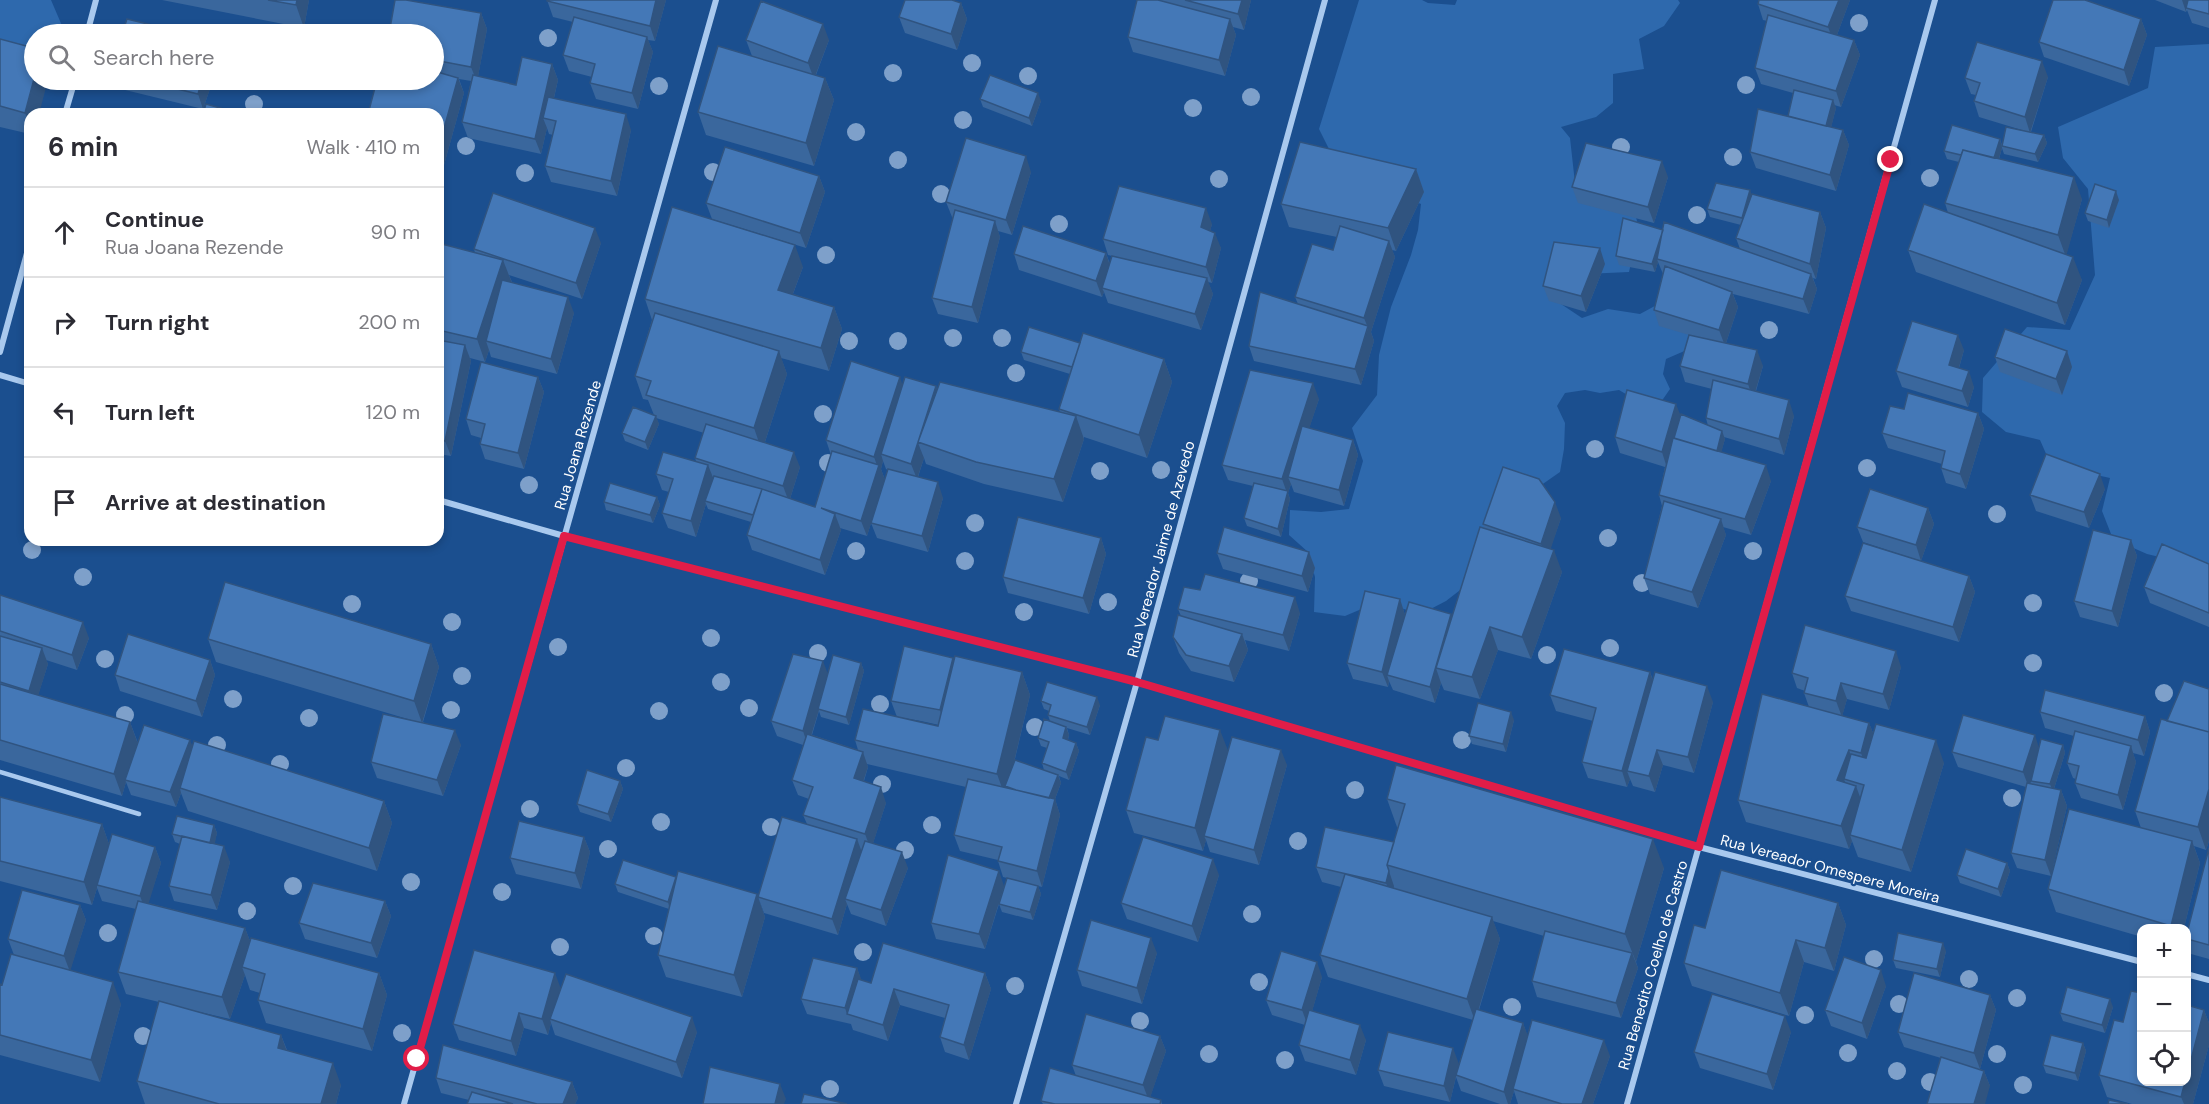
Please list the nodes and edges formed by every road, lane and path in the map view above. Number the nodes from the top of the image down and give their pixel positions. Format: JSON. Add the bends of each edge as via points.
{"nodes":[{"id":1,"x":96,"y":0,"type":"edge"},
{"id":2,"x":716,"y":0,"type":"edge"},
{"id":3,"x":1325,"y":0,"type":"edge"},
{"id":4,"x":1935,"y":0,"type":"edge"},
{"id":5,"x":90,"y":24,"type":"edge"},
{"id":6,"x":72,"y":90,"type":"edge"},
{"id":7,"x":67,"y":108,"type":"edge"},
{"id":8,"x":24,"y":264,"type":"edge"},
{"id":9,"x":0,"y":352,"type":"edge"},
{"id":10,"x":0,"y":375,"type":"edge"},
{"id":11,"x":24,"y":382,"type":"edge"},
{"id":12,"x":444,"y":502,"type":"edge"},
{"id":13,"x":564,"y":536,"type":"junction"},
{"id":14,"x":1137,"y":682,"type":"junction"},
{"id":15,"x":0,"y":772,"type":"edge"},
{"id":16,"x":139,"y":814,"type":"dead end"},
{"id":17,"x":1699,"y":847,"type":"junction"},
{"id":18,"x":2137,"y":961,"type":"edge"},
{"id":19,"x":2191,"y":975,"type":"edge"},
{"id":20,"x":2209,"y":980,"type":"edge"},
{"id":21,"x":404,"y":1104,"type":"edge"},
{"id":22,"x":1016,"y":1104,"type":"edge"},
{"id":23,"x":1627,"y":1104,"type":"edge"}],
"edges":[{"from":1,"to":5,"type":"street"},
{"from":2,"to":13,"type":"street","name":"Rua Joana Rezende"},
{"from":3,"to":14,"type":"street","name":"Rua Vereador Jaime de Azevedo"},
{"from":4,"to":17,"type":"street","name":"Rua Benedito Coelho de Castro"},
{"from":6,"to":7,"type":"street"},
{"from":8,"to":9,"type":"street"},
{"from":10,"to":11,"type":"street"},
{"from":12,"to":13,"type":"street","name":"Rua Vereador Omespere Moreira"},
{"from":13,"to":14,"type":"street","name":"Rua Vereador Omespere Moreira"},
{"from":13,"to":21,"type":"street","name":"Rua Joana Rezende"},
{"from":14,"to":17,"type":"street","name":"Rua Vereador Omespere Moreira"},
{"from":14,"to":22,"type":"street","name":"Rua Vereador Jaime de Azevedo"},
{"from":15,"to":16,"type":"lane"},
{"from":17,"to":18,"type":"street","name":"Rua Vereador Omespere Moreira"},
{"from":17,"to":23,"type":"street","name":"Rua Benedito Coelho de Castro"},
{"from":19,"to":20,"type":"street"}]}
